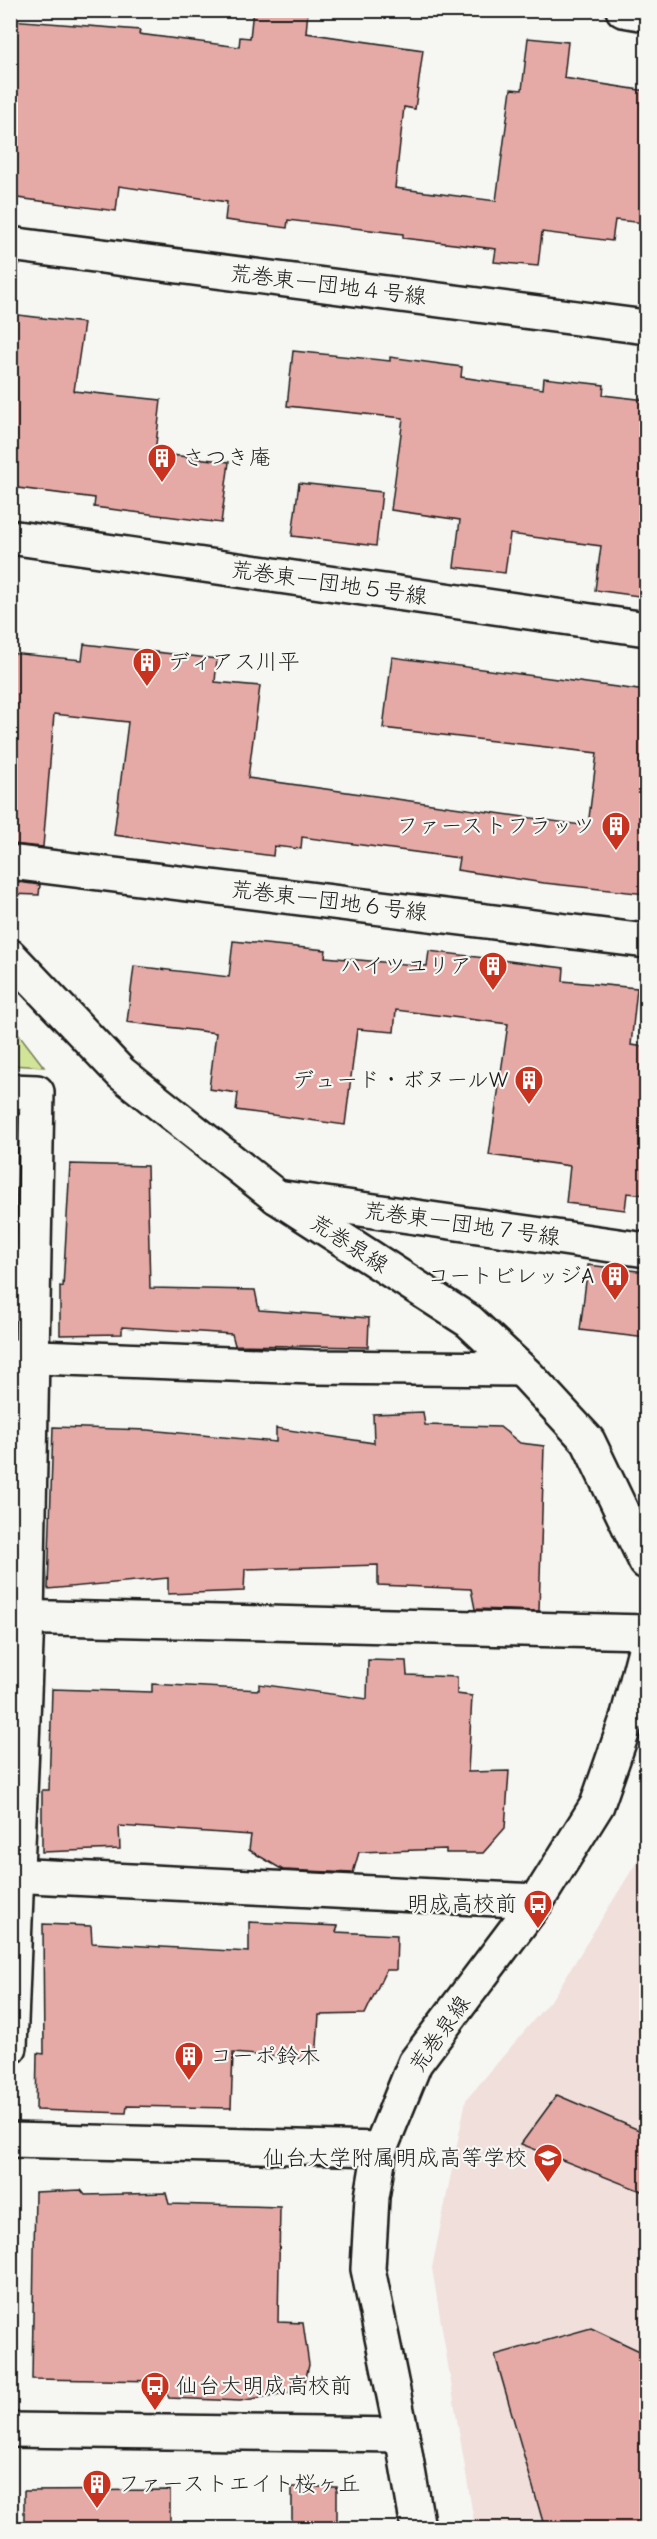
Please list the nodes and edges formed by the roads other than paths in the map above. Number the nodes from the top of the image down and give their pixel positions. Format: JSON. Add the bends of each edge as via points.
{"nodes":[{"id":1,"x":623,"y":10,"type":"edge"},
{"id":2,"x":646,"y":14,"type":"edge"},
{"id":3,"x":10,"y":244,"type":"edge"},
{"id":4,"x":646,"y":327,"type":"edge"},
{"id":5,"x":10,"y":537,"type":"edge"},
{"id":6,"x":646,"y":629,"type":"edge"},
{"id":7,"x":10,"y":862,"type":"edge"},
{"id":8,"x":646,"y":941,"type":"edge"},
{"id":9,"x":10,"y":956,"type":"edge"},
{"id":10,"x":10,"y":1092,"type":"edge"},
{"id":11,"x":277,"y":1197,"type":"junction"},
{"id":12,"x":646,"y":1250,"type":"edge"},
{"id":13,"x":21,"y":1356,"type":"edge"},
{"id":14,"x":520,"y":1369,"type":"junction"},
{"id":15,"x":646,"y":1562,"type":"edge"},
{"id":16,"x":19,"y":1617,"type":"edge"},
{"id":17,"x":646,"y":1632,"type":"edge"},
{"id":18,"x":646,"y":1647,"type":"edge"},
{"id":19,"x":14,"y":1875,"type":"edge"},
{"id":20,"x":537,"y":1901,"type":"junction"},
{"id":21,"x":10,"y":2047,"type":"edge"},
{"id":22,"x":10,"y":2140,"type":"edge"},
{"id":23,"x":380,"y":2149,"type":"junction"},
{"id":24,"x":10,"y":2430,"type":"edge"},
{"id":25,"x":402,"y":2434,"type":"junction"},
{"id":26,"x":418,"y":2529,"type":"edge"}],
"edges":[{"from":1,"to":2,"type":"street"},
{"from":3,"to":4,"type":"street","name":"荒巻東一団地４号線"},
{"from":5,"to":6,"type":"street","name":"荒巻東一団地５号線"},
{"from":7,"to":8,"type":"street","name":"荒巻東一団地６号線"},
{"from":9,"to":11,"type":"street","name":"荒巻泉線","via":[[121,1073]]},
{"from":10,"to":13,"type":"street","via":[[37,1092]]},
{"from":11,"to":12,"type":"street","name":"荒巻東一団地７号線"},
{"from":11,"to":14,"type":"street","name":"荒巻泉線","via":[[469,1321]]},
{"from":13,"to":14,"type":"street","via":[[313,1367]]},
{"from":13,"to":16,"type":"street"},
{"from":14,"to":15,"type":"street","name":"荒巻泉線","via":[[588,1441]]},
{"from":16,"to":17,"type":"street"},
{"from":16,"to":19,"type":"street"},
{"from":18,"to":20,"type":"street","name":"荒巻泉線","via":[[627,1719],[597,1805]]},
{"from":19,"to":20,"type":"street"},
{"from":19,"to":21,"type":"street"},
{"from":20,"to":23,"type":"street","name":"荒巻泉線","via":[[415,2063]]},
{"from":22,"to":23,"type":"street"},
{"from":23,"to":25,"type":"street","name":"荒巻泉線","via":[[372,2197],[368,2269]]},
{"from":24,"to":25,"type":"street"},
{"from":25,"to":26,"type":"street","name":"荒巻泉線"}]}
